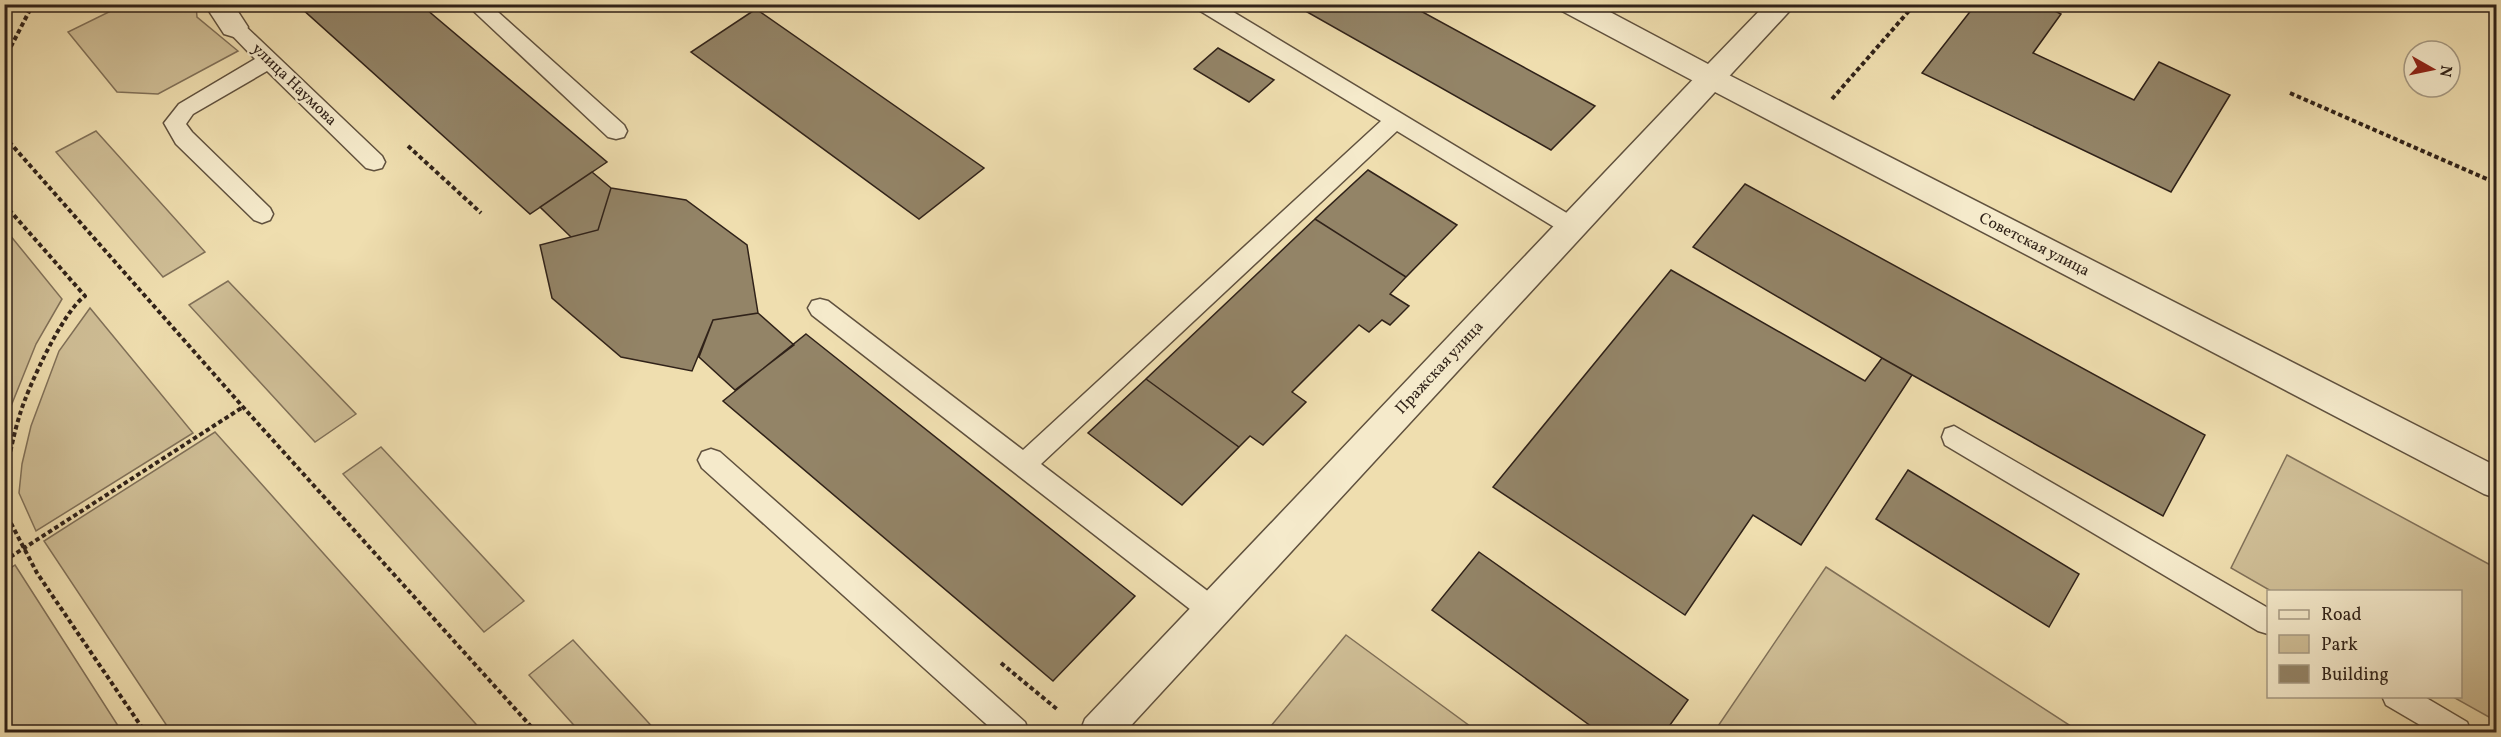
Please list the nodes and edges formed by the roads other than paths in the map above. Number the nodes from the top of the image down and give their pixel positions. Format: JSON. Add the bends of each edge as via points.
{"nodes":[{"id":1,"x":476,"y":4,"type":"edge"},
{"id":2,"x":1204,"y":4,"type":"edge"},
{"id":3,"x":1572,"y":4,"type":"edge"},
{"id":4,"x":1784,"y":4,"type":"edge"},
{"id":5,"x":228,"y":16,"type":"edge"},
{"id":6,"x":269,"y":60,"type":"junction"},
{"id":7,"x":1711,"y":78,"type":"junction"},
{"id":8,"x":1396,"y":120,"type":"junction"},
{"id":9,"x":616,"y":131,"type":"dead end"},
{"id":10,"x":374,"y":162,"type":"dead end"},
{"id":11,"x":262,"y":214,"type":"dead end"},
{"id":12,"x":1572,"y":227,"type":"junction"},
{"id":13,"x":820,"y":308,"type":"dead end"},
{"id":14,"x":1954,"y":437,"type":"dead end"},
{"id":15,"x":711,"y":460,"type":"dead end"},
{"id":16,"x":1023,"y":465,"type":"junction"},
{"id":17,"x":2496,"y":483,"type":"edge"},
{"id":18,"x":1213,"y":611,"type":"junction"},
{"id":19,"x":2267,"y":621,"type":"edge"},
{"id":20,"x":2399,"y":698,"type":"edge"},
{"id":21,"x":1015,"y":732,"type":"edge"},
{"id":22,"x":1099,"y":732,"type":"edge"},
{"id":23,"x":2457,"y":732,"type":"edge"}],
"edges":[{"from":1,"to":9,"type":"lane"},
{"from":2,"to":8,"type":"lane"},
{"from":3,"to":7,"type":"street","name":"Советская улица"},
{"from":4,"to":7,"type":"street","name":"Пражская улица"},
{"from":5,"to":6,"type":"lane","name":"улица Наумова"},
{"from":6,"to":10,"type":"lane","name":"улица Наумова"},
{"from":6,"to":11,"type":"lane","via":[[186,109],[175,123],[184,138]]},
{"from":7,"to":12,"type":"street","name":"Пражская улица"},
{"from":7,"to":17,"type":"street","name":"Советская улица"},
{"from":8,"to":12,"type":"lane"},
{"from":8,"to":16,"type":"lane"},
{"from":12,"to":18,"type":"street","name":"Пражская улица"},
{"from":13,"to":16,"type":"lane"},
{"from":14,"to":19,"type":"lane"},
{"from":15,"to":21,"type":"lane"},
{"from":16,"to":18,"type":"lane"},
{"from":18,"to":22,"type":"street","name":"Пражская улица"},
{"from":20,"to":23,"type":"lane"}]}
